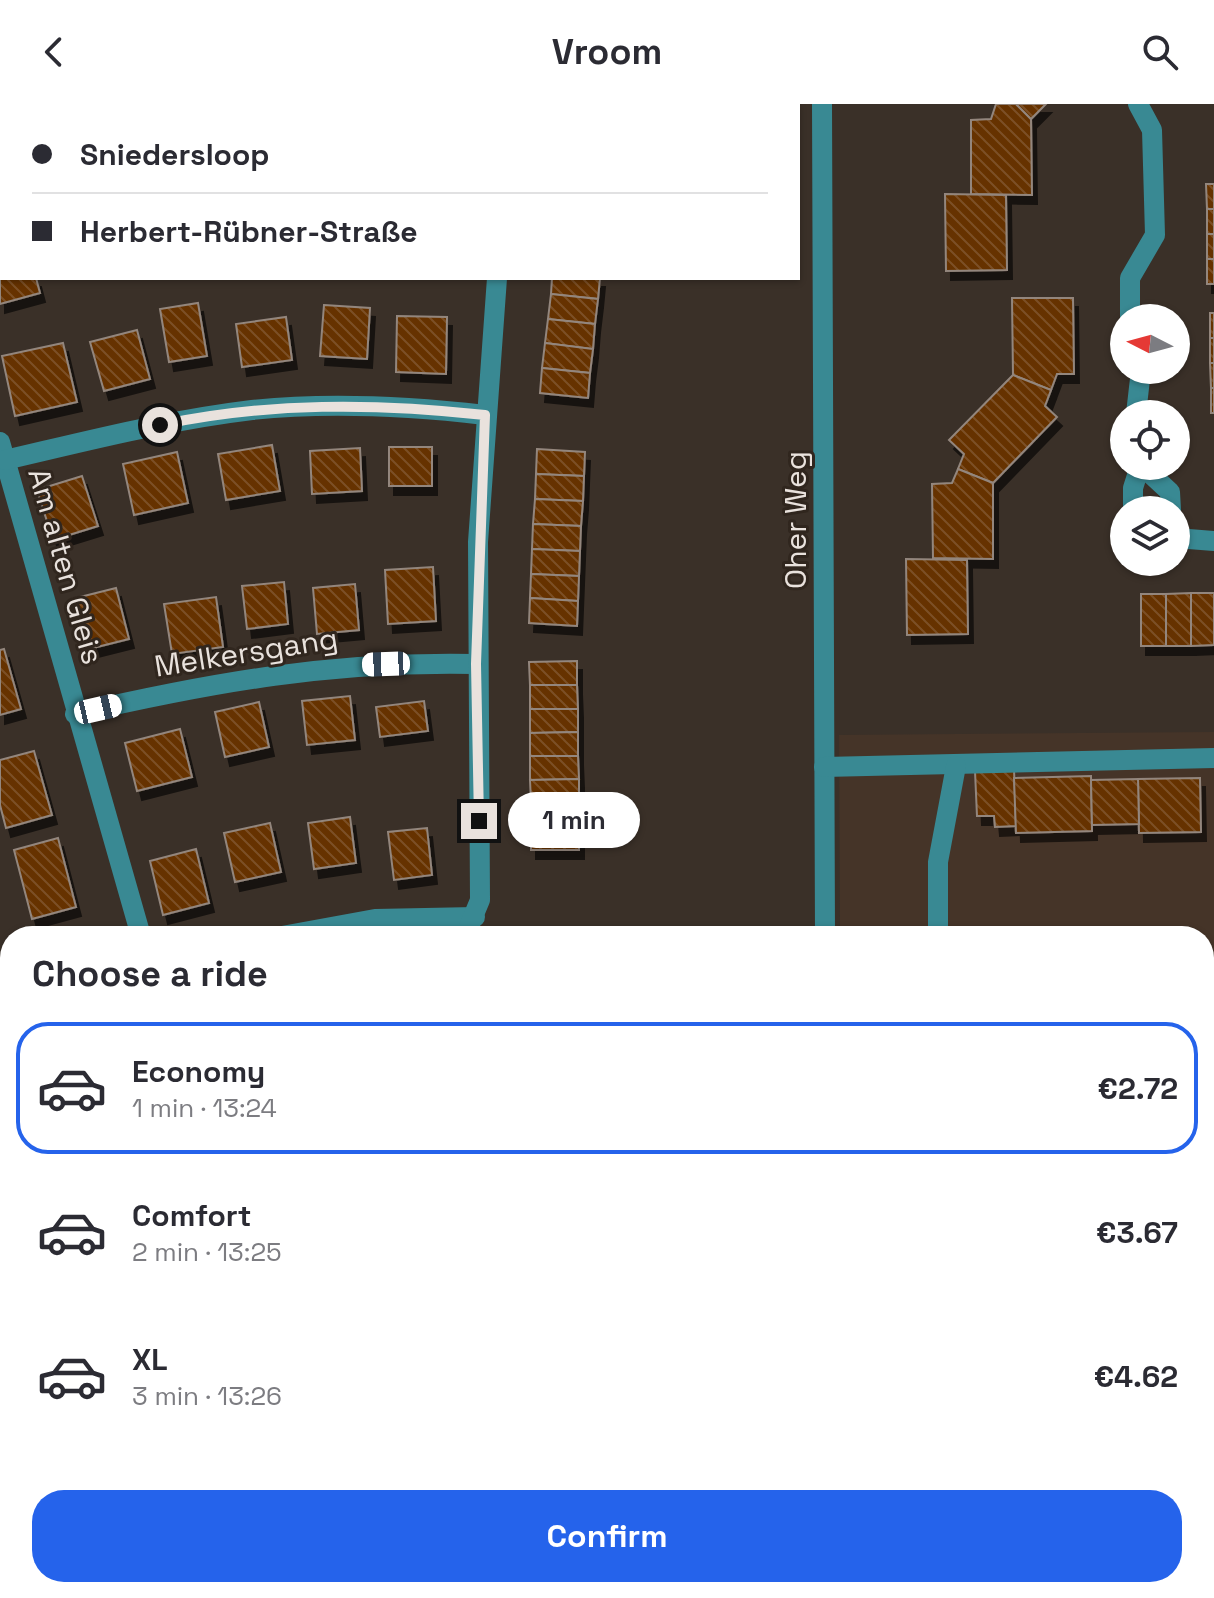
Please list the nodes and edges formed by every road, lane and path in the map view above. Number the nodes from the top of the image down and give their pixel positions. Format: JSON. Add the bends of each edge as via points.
{"nodes":[{"id":1,"x":822,"y":104,"type":"edge"},
{"id":2,"x":1138,"y":104,"type":"edge"},
{"id":3,"x":497,"y":280,"type":"edge"},
{"id":4,"x":1130,"y":304,"type":"edge"},
{"id":5,"x":485,"y":415,"type":"junction"},
{"id":6,"x":3,"y":451,"type":"edge"},
{"id":7,"x":1157,"y":480,"type":"edge"},
{"id":8,"x":1170,"y":496,"type":"edge"},
{"id":9,"x":1190,"y":539,"type":"edge"},
{"id":10,"x":1214,"y":541,"type":"edge"},
{"id":11,"x":476,"y":664,"type":"junction"},
{"id":12,"x":75,"y":714,"type":"junction"},
{"id":13,"x":1214,"y":758,"type":"edge"},
{"id":14,"x":956,"y":766,"type":"junction"},
{"id":15,"x":824,"y":767,"type":"junction"},
{"id":16,"x":475,"y":917,"type":"junction"},
{"id":17,"x":138,"y":926,"type":"edge"},
{"id":18,"x":337,"y":926,"type":"edge"},
{"id":19,"x":470,"y":926,"type":"edge"},
{"id":20,"x":825,"y":926,"type":"edge"},
{"id":21,"x":938,"y":926,"type":"edge"}],
"edges":[{"from":1,"to":15,"type":"street","name":"Oher Weg"},
{"from":2,"to":4,"type":"street","via":[[1152,130],[1155,235],[1130,278]]},
{"from":3,"to":5,"type":"street"},
{"from":5,"to":6,"type":"street","via":[[368,406],[254,410]]},
{"from":5,"to":11,"type":"street"},
{"from":6,"to":12,"type":"street","name":"Am alten Gleis"},
{"from":7,"to":8,"type":"street"},
{"from":9,"to":10,"type":"street"},
{"from":11,"to":12,"type":"street","name":"Melkersgang","via":[[288,671]]},
{"from":11,"to":16,"type":"street","via":[[481,883]]},
{"from":12,"to":17,"type":"street","name":"Am alten Gleis"},
{"from":13,"to":14,"type":"street"},
{"from":14,"to":15,"type":"street"},
{"from":14,"to":21,"type":"street","via":[[938,862]]},
{"from":15,"to":20,"type":"street","name":"Oher Weg"},
{"from":16,"to":18,"type":"street","via":[[375,919]]},
{"from":16,"to":19,"type":"street"}]}
